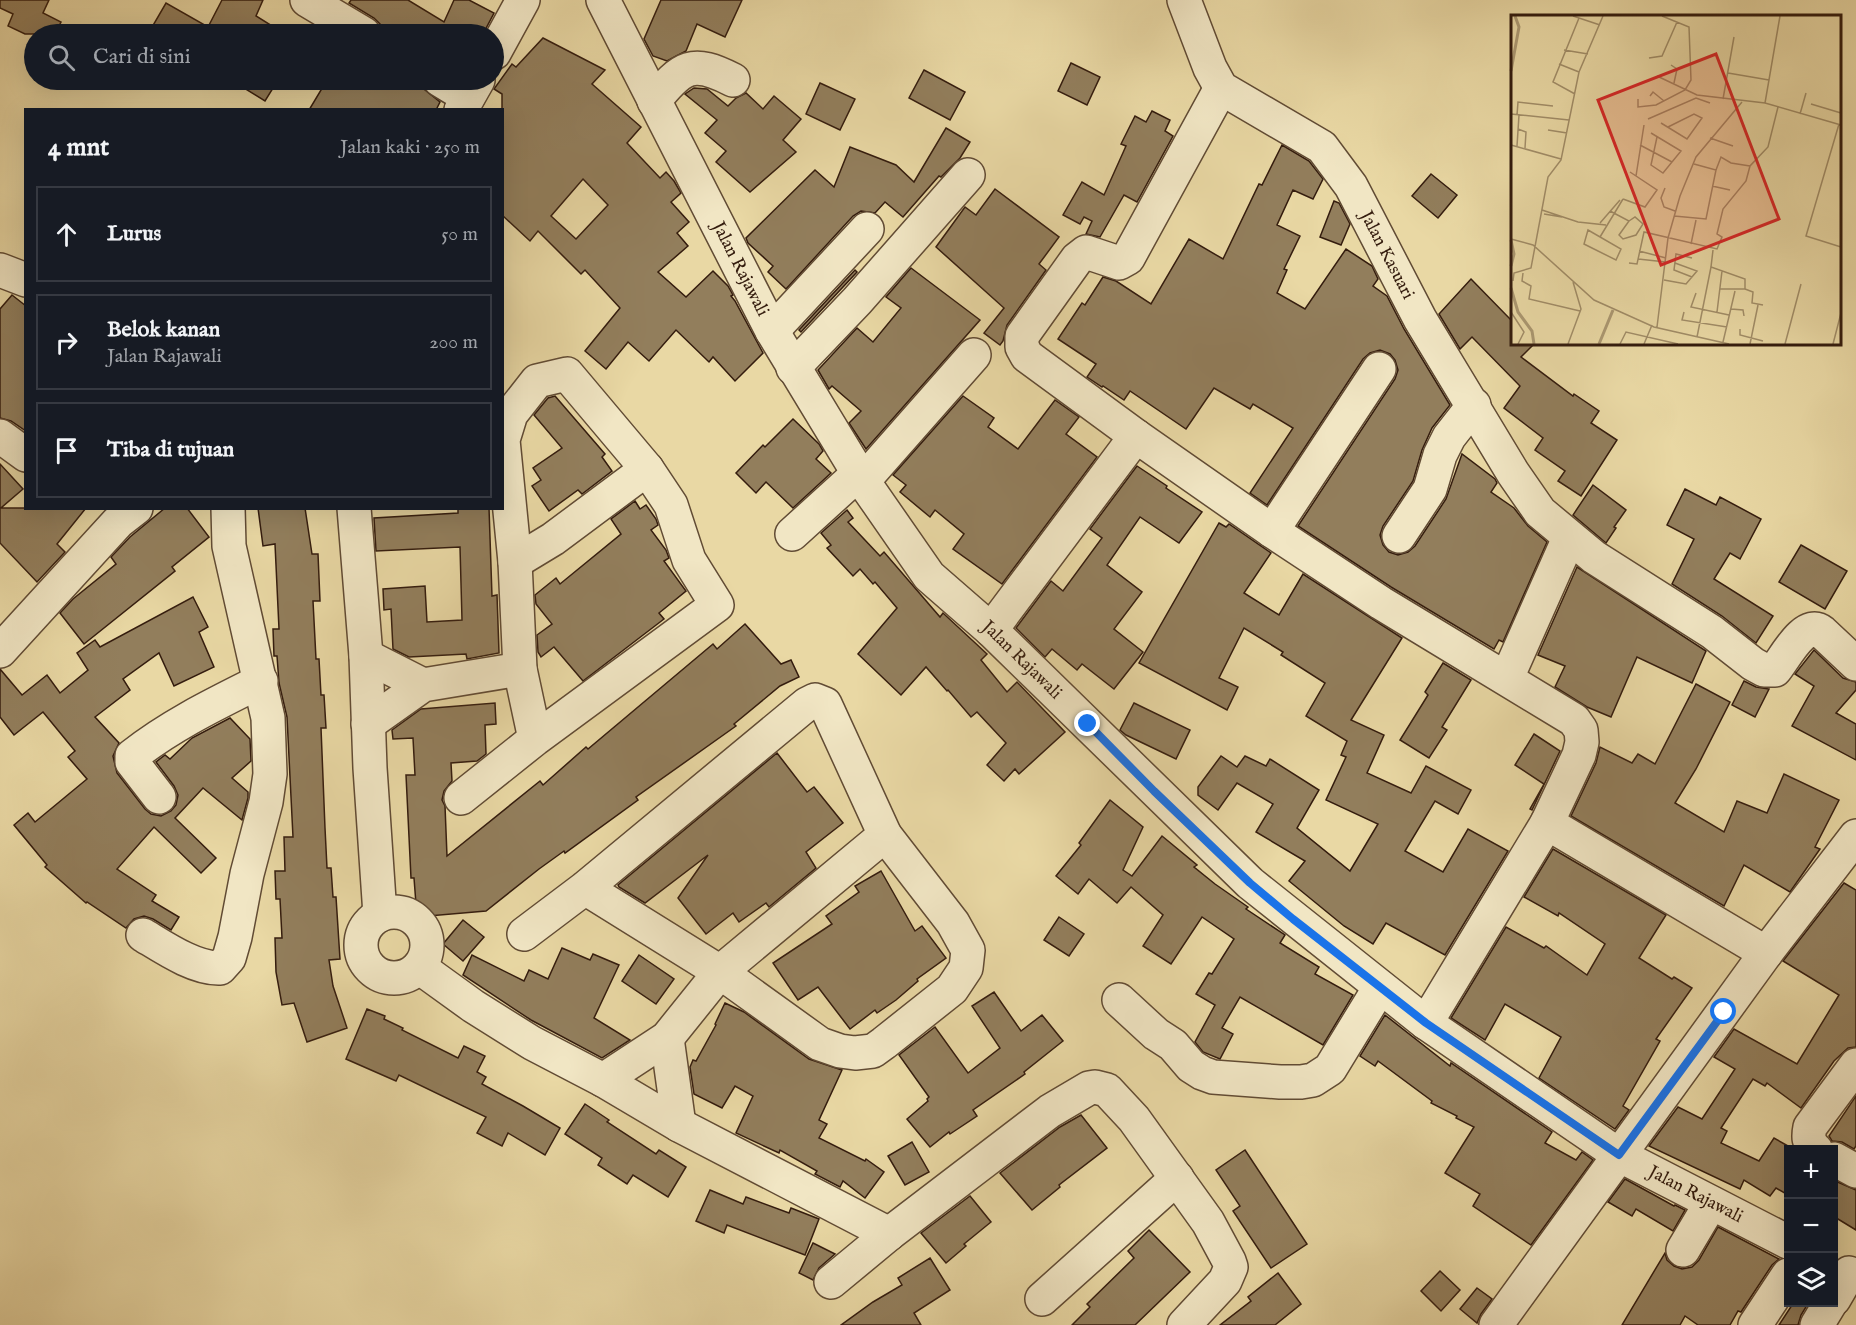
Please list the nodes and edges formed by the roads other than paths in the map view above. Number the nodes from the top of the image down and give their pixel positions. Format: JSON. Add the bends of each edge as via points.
{"nodes":[{"id":1,"x":307,"y":0,"type":"edge"},
{"id":2,"x":523,"y":0,"type":"edge"},
{"id":3,"x":603,"y":0,"type":"edge"},
{"id":4,"x":1184,"y":0,"type":"edge"},
{"id":5,"x":347,"y":24,"type":"edge"},
{"id":6,"x":504,"y":35,"type":"edge"},
{"id":7,"x":733,"y":80,"type":"dead end"},
{"id":8,"x":1221,"y":88,"type":"junction"},
{"id":9,"x":654,"y":101,"type":"junction"},
{"id":10,"x":968,"y":175,"type":"dead end"},
{"id":11,"x":867,"y":229,"type":"dead end"},
{"id":12,"x":0,"y":270,"type":"edge"},
{"id":13,"x":24,"y":279,"type":"edge"},
{"id":14,"x":772,"y":331,"type":"junction"},
{"id":15,"x":974,"y":355,"type":"dead end"},
{"id":16,"x":794,"y":368,"type":"junction"},
{"id":17,"x":1379,"y":369,"type":"dead end"},
{"id":18,"x":1473,"y":405,"type":"junction"},
{"id":19,"x":0,"y":436,"type":"edge"},
{"id":20,"x":1136,"y":436,"type":"junction"},
{"id":21,"x":504,"y":437,"type":"edge"},
{"id":22,"x":504,"y":450,"type":"edge"},
{"id":23,"x":24,"y":454,"type":"edge"},
{"id":24,"x":647,"y":469,"type":"junction"},
{"id":25,"x":860,"y":477,"type":"junction"},
{"id":26,"x":228,"y":510,"type":"edge"},
{"id":27,"x":354,"y":510,"type":"edge"},
{"id":28,"x":118,"y":513,"type":"edge"},
{"id":29,"x":1272,"y":531,"type":"junction"},
{"id":30,"x":792,"y":534,"type":"dead end"},
{"id":31,"x":1399,"y":536,"type":"dead end"},
{"id":32,"x":1569,"y":537,"type":"junction"},
{"id":33,"x":515,"y":562,"type":"junction"},
{"id":34,"x":991,"y":630,"type":"junction"},
{"id":35,"x":0,"y":651,"type":"edge"},
{"id":36,"x":366,"y":656,"type":"junction"},
{"id":37,"x":1856,"y":664,"type":"edge"},
{"id":38,"x":520,"y":669,"type":"junction"},
{"id":39,"x":1507,"y":678,"type":"junction"},
{"id":40,"x":261,"y":681,"type":"junction"},
{"id":41,"x":423,"y":685,"type":"junction"},
{"id":42,"x":368,"y":724,"type":"junction"},
{"id":43,"x":535,"y":739,"type":"junction"},
{"id":44,"x":159,"y":797,"type":"dead end"},
{"id":45,"x":461,"y":798,"type":"dead end"},
{"id":46,"x":1547,"y":823,"type":"junction"},
{"id":47,"x":885,"y":835,"type":"junction"},
{"id":48,"x":1856,"y":836,"type":"edge"},
{"id":49,"x":585,"y":888,"type":"junction"},
{"id":50,"x":380,"y":915,"type":"junction"},
{"id":51,"x":524,"y":934,"type":"dead end"},
{"id":52,"x":142,"y":935,"type":"dead end"},
{"id":53,"x":1766,"y":953,"type":"junction"},
{"id":54,"x":419,"y":967,"type":"junction"},
{"id":55,"x":720,"y":972,"type":"junction"},
{"id":56,"x":1380,"y":987,"type":"junction"},
{"id":57,"x":1119,"y":999,"type":"dead end"},
{"id":58,"x":1426,"y":1023,"type":"junction"},
{"id":59,"x":667,"y":1038,"type":"junction"},
{"id":60,"x":1856,"y":1065,"type":"edge"},
{"id":61,"x":603,"y":1080,"type":"junction"},
{"id":62,"x":679,"y":1125,"type":"junction"},
{"id":63,"x":1812,"y":1145,"type":"edge"},
{"id":64,"x":1619,"y":1155,"type":"junction"},
{"id":65,"x":1838,"y":1162,"type":"edge"},
{"id":66,"x":1856,"y":1171,"type":"edge"},
{"id":67,"x":1177,"y":1178,"type":"junction"},
{"id":68,"x":1711,"y":1203,"type":"junction"},
{"id":69,"x":890,"y":1234,"type":"junction"},
{"id":70,"x":1784,"y":1240,"type":"edge"},
{"id":71,"x":1683,"y":1250,"type":"dead end"},
{"id":72,"x":1784,"y":1281,"type":"edge"},
{"id":73,"x":831,"y":1282,"type":"dead end"},
{"id":74,"x":1042,"y":1299,"type":"dead end"},
{"id":75,"x":1828,"y":1307,"type":"edge"},
{"id":76,"x":1184,"y":1325,"type":"edge"},
{"id":77,"x":1496,"y":1325,"type":"edge"},
{"id":78,"x":1755,"y":1325,"type":"edge"},
{"id":79,"x":1817,"y":1325,"type":"edge"}],
"edges":[{"from":1,"to":5,"type":"street"},
{"from":2,"to":6,"type":"street"},
{"from":3,"to":9,"type":"street","name":"Jalan Rajawali"},
{"from":4,"to":8,"type":"street"},
{"from":7,"to":9,"type":"street","via":[[712,70],[688,69]]},
{"from":8,"to":18,"type":"street","name":"Jalan Kasuari","via":[[1322,147],[1351,186],[1420,319]]},
{"from":8,"to":20,"type":"street","via":[[1128,258],[1119,263],[1086,252],[1022,336],[1027,356]]},
{"from":9,"to":14,"type":"street","name":"Jalan Rajawali"},
{"from":10,"to":16,"type":"street"},
{"from":11,"to":14,"type":"street"},
{"from":12,"to":13,"type":"street"},
{"from":14,"to":16,"type":"street","name":"Jalan Rajawali"},
{"from":15,"to":25,"type":"street"},
{"from":16,"to":25,"type":"street","name":"Jalan Rajawali"},
{"from":17,"to":29,"type":"street"},
{"from":18,"to":31,"type":"street","via":[[1449,437],[1430,489]]},
{"from":18,"to":32,"type":"street","name":"Jalan Kasuari","via":[[1540,512]]},
{"from":19,"to":23,"type":"street"},
{"from":20,"to":29,"type":"street"},
{"from":20,"to":34,"type":"street"},
{"from":21,"to":24,"type":"street","via":[[511,414],[537,381],[567,374]]},
{"from":22,"to":33,"type":"street"},
{"from":24,"to":33,"type":"street","via":[[553,539]]},
{"from":24,"to":43,"type":"street","via":[[671,505],[689,560],[717,605]]},
{"from":25,"to":30,"type":"street"},
{"from":25,"to":34,"type":"street","name":"Jalan Rajawali","via":[[929,576]]},
{"from":26,"to":40,"type":"street","via":[[229,546]]},
{"from":27,"to":36,"type":"street"},
{"from":28,"to":35,"type":"street"},
{"from":29,"to":39,"type":"street","via":[[1381,603]]},
{"from":32,"to":37,"type":"street","name":"Jalan Kasuari","via":[[1764,670],[1774,670],[1801,635],[1813,628]]},
{"from":32,"to":39,"type":"street"},
{"from":33,"to":38,"type":"street"},
{"from":34,"to":56,"type":"street","name":"Jalan Rajawali","via":[[1250,883]]},
{"from":36,"to":41,"type":"street"},
{"from":36,"to":42,"type":"street"},
{"from":38,"to":41,"type":"street"},
{"from":38,"to":43,"type":"street"},
{"from":39,"to":46,"type":"street","via":[[1574,720],[1581,730],[1579,755]]},
{"from":40,"to":44,"type":"street","via":[[205,709],[132,756],[132,762]]},
{"from":40,"to":52,"type":"street","via":[[268,718],[270,774],[229,958],[220,968],[204,966]]},
{"from":41,"to":42,"type":"street"},
{"from":42,"to":50,"type":"street"},
{"from":43,"to":45,"type":"street"},
{"from":46,"to":53,"type":"street"},
{"from":46,"to":58,"type":"street"},
{"from":47,"to":49,"type":"street","via":[[825,704],[814,700]]},
{"from":47,"to":55,"type":"street"},
{"from":47,"to":55,"type":"street","via":[[953,923],[968,950],[966,968],[952,990],[873,1051],[855,1053],[820,1044]]},
{"from":48,"to":53,"type":"street"},
{"from":49,"to":51,"type":"street"},
{"from":49,"to":55,"type":"street"},
{"from":50,"to":54,"type":"street","via":[[399,912],[416,920],[425,936],[425,955]]},
{"from":50,"to":54,"type":"street","via":[[366,927],[360,945],[365,963],[380,975],[398,978]]},
{"from":53,"to":64,"type":"street"},
{"from":54,"to":61,"type":"street","via":[[532,1043]]},
{"from":55,"to":59,"type":"street"},
{"from":56,"to":57,"type":"street","via":[[1330,1069],[1313,1080],[1301,1082],[1202,1073]]},
{"from":56,"to":58,"type":"street","name":"Jalan Rajawali"},
{"from":58,"to":64,"type":"street","name":"Jalan Rajawali"},
{"from":59,"to":61,"type":"street"},
{"from":59,"to":62,"type":"street"},
{"from":60,"to":63,"type":"street","via":[[1810,1127],[1808,1138]]},
{"from":61,"to":62,"type":"street"},
{"from":62,"to":69,"type":"street"},
{"from":64,"to":68,"type":"street","name":"Jalan Rajawali"},
{"from":64,"to":77,"type":"street"},
{"from":65,"to":66,"type":"street"},
{"from":67,"to":69,"type":"street","via":[[1134,1119],[1107,1090],[1089,1088],[1050,1112]]},
{"from":67,"to":74,"type":"street"},
{"from":67,"to":76,"type":"street","via":[[1222,1245],[1231,1267],[1224,1281]]},
{"from":68,"to":70,"type":"street","name":"Jalan Rajawali"},
{"from":68,"to":71,"type":"street"},
{"from":69,"to":73,"type":"street"},
{"from":72,"to":78,"type":"street"},
{"from":75,"to":79,"type":"street"}]}
